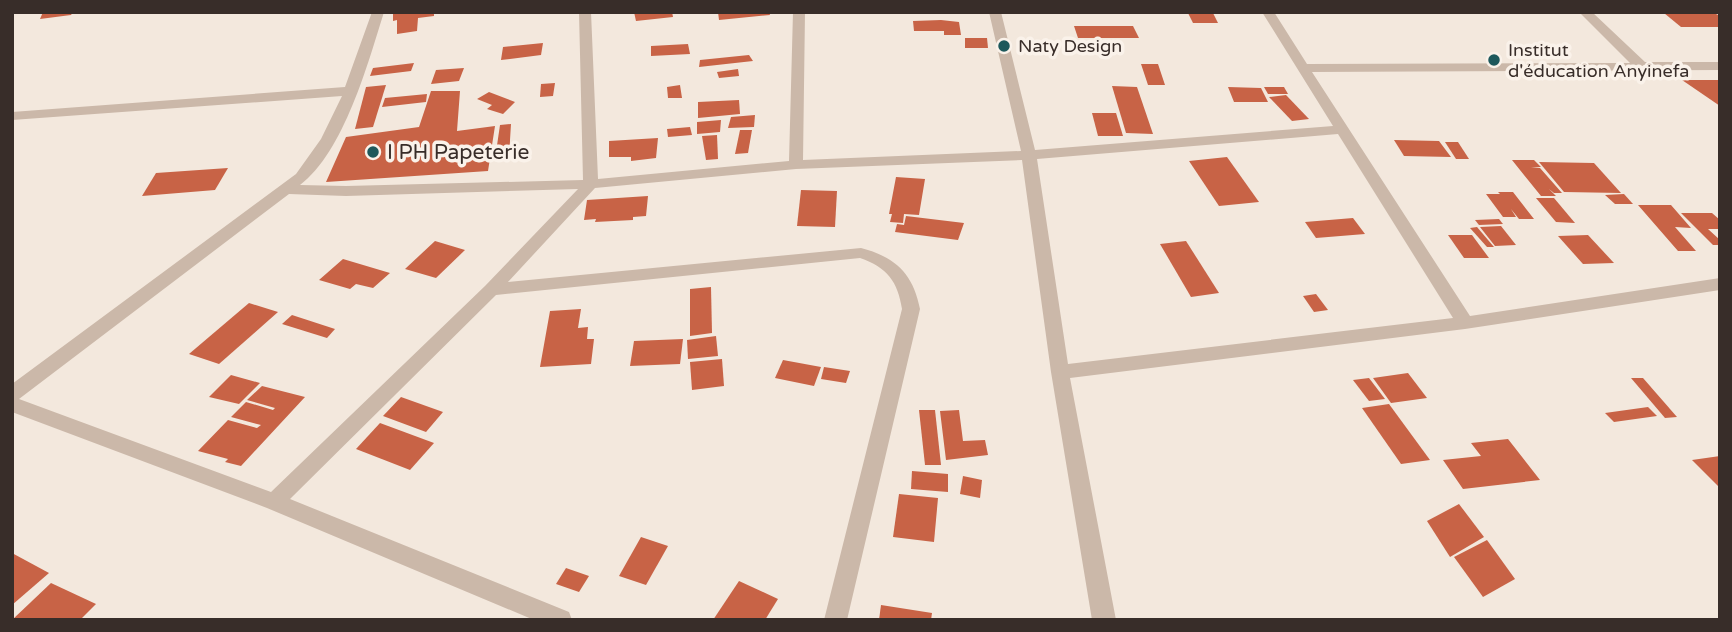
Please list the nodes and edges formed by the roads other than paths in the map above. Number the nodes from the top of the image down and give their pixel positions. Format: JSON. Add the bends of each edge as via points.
{"nodes":[{"id":1,"x":378,"y":12,"type":"edge"},
{"id":2,"x":585,"y":12,"type":"edge"},
{"id":3,"x":799,"y":12,"type":"edge"},
{"id":4,"x":995,"y":12,"type":"edge"},
{"id":5,"x":1268,"y":12,"type":"edge"},
{"id":6,"x":1585,"y":12,"type":"edge"},
{"id":7,"x":1641,"y":66,"type":"junction"},
{"id":8,"x":1720,"y":66,"type":"edge"},
{"id":9,"x":1303,"y":68,"type":"junction"},
{"id":10,"x":352,"y":92,"type":"junction"},
{"id":11,"x":12,"y":116,"type":"edge"},
{"id":12,"x":1343,"y":129,"type":"junction"},
{"id":13,"x":1029,"y":155,"type":"junction"},
{"id":14,"x":796,"y":165,"type":"junction"},
{"id":15,"x":591,"y":184,"type":"junction"},
{"id":16,"x":286,"y":189,"type":"junction"},
{"id":17,"x":1720,"y":284,"type":"edge"},
{"id":18,"x":491,"y":290,"type":"junction"},
{"id":19,"x":1465,"y":323,"type":"junction"},
{"id":20,"x":1060,"y":372,"type":"junction"},
{"id":21,"x":12,"y":394,"type":"edge"},
{"id":22,"x":12,"y":404,"type":"edge"},
{"id":23,"x":274,"y":502,"type":"junction"},
{"id":24,"x":561,"y":620,"type":"edge"},
{"id":25,"x":835,"y":620,"type":"edge"},
{"id":26,"x":1104,"y":620,"type":"edge"}],
"edges":[{"from":1,"to":10,"type":"street"},
{"from":2,"to":15,"type":"street"},
{"from":3,"to":14,"type":"street"},
{"from":4,"to":13,"type":"street"},
{"from":5,"to":9,"type":"street"},
{"from":6,"to":7,"type":"street"},
{"from":7,"to":8,"type":"street"},
{"from":7,"to":9,"type":"street"},
{"from":9,"to":12,"type":"street"},
{"from":10,"to":11,"type":"street"},
{"from":10,"to":16,"type":"street","via":[[320,153]]},
{"from":12,"to":13,"type":"street"},
{"from":12,"to":19,"type":"street"},
{"from":13,"to":14,"type":"street"},
{"from":13,"to":20,"type":"street"},
{"from":14,"to":15,"type":"street"},
{"from":15,"to":16,"type":"street"},
{"from":15,"to":18,"type":"street"},
{"from":16,"to":21,"type":"street"},
{"from":17,"to":19,"type":"street"},
{"from":18,"to":23,"type":"street"},
{"from":18,"to":25,"type":"street","via":[[861,253],[884,260],[900,274],[909,290],[911,309]]},
{"from":19,"to":20,"type":"street"},
{"from":20,"to":26,"type":"street"},
{"from":22,"to":23,"type":"street"},
{"from":23,"to":24,"type":"street"}]}
